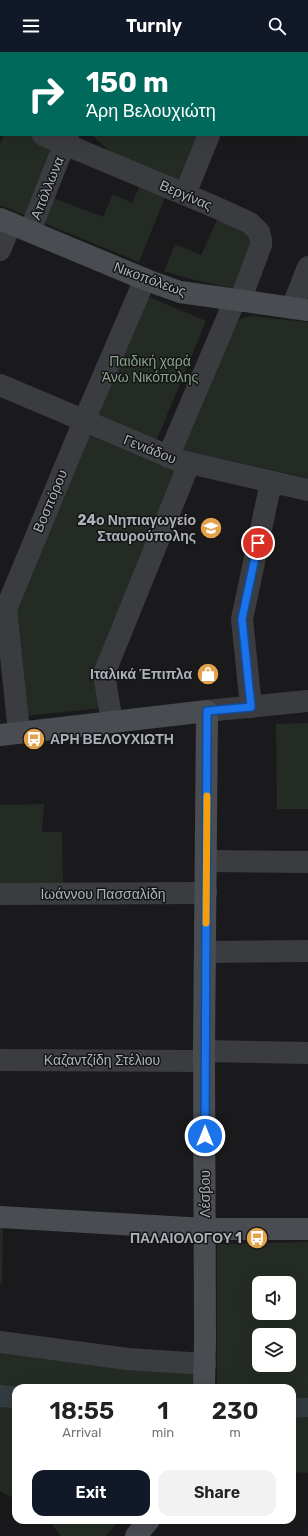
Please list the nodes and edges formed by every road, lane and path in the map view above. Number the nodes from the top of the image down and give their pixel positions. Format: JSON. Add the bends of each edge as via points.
{"nodes":[{"id":1,"x":47,"y":136,"type":"edge"},
{"id":2,"x":209,"y":136,"type":"edge"},
{"id":3,"x":66,"y":140,"type":"edge"},
{"id":4,"x":185,"y":194,"type":"junction"},
{"id":5,"x":14,"y":224,"type":"edge"},
{"id":6,"x":0,"y":250,"type":"edge"},
{"id":7,"x":308,"y":267,"type":"edge"},
{"id":8,"x":145,"y":280,"type":"junction"},
{"id":9,"x":238,"y":301,"type":"junction"},
{"id":10,"x":300,"y":309,"type":"edge"},
{"id":11,"x":0,"y":385,"type":"edge"},
{"id":12,"x":84,"y":421,"type":"junction"},
{"id":13,"x":168,"y":457,"type":"junction"},
{"id":14,"x":189,"y":464,"type":"junction"},
{"id":15,"x":271,"y":482,"type":"junction"},
{"id":16,"x":308,"y":490,"type":"edge"},
{"id":17,"x":4,"y":629,"type":"edge"},
{"id":18,"x":308,"y":702,"type":"edge"},
{"id":19,"x":251,"y":707,"type":"junction"},
{"id":20,"x":207,"y":711,"type":"junction"},
{"id":21,"x":112,"y":722,"type":"junction"},
{"id":22,"x":9,"y":733,"type":"edge"},
{"id":23,"x":207,"y":862,"type":"junction"},
{"id":24,"x":308,"y":862,"type":"edge"},
{"id":25,"x":206,"y":893,"type":"junction"},
{"id":26,"x":0,"y":894,"type":"edge"},
{"id":27,"x":308,"y":951,"type":"edge"},
{"id":28,"x":206,"y":952,"type":"junction"},
{"id":29,"x":308,"y":1052,"type":"edge"},
{"id":30,"x":204,"y":1056,"type":"junction"},
{"id":31,"x":0,"y":1060,"type":"edge"},
{"id":32,"x":0,"y":1217,"type":"edge"},
{"id":33,"x":205,"y":1229,"type":"junction"},
{"id":34,"x":308,"y":1229,"type":"edge"},
{"id":35,"x":0,"y":1342,"type":"edge"},
{"id":36,"x":205,"y":1364,"type":"junction"},
{"id":37,"x":204,"y":1384,"type":"edge"},
{"id":38,"x":146,"y":1524,"type":"edge"},
{"id":39,"x":136,"y":1536,"type":"edge"}],
"edges":[{"from":1,"to":3,"type":"street","name":"Βεργίνας"},
{"from":2,"to":4,"type":"street"},
{"from":3,"to":4,"type":"street","name":"Βεργίνας"},
{"from":3,"to":5,"type":"street","name":"Απόλλωνα"},
{"from":4,"to":9,"type":"street","name":"Βεργίνας","via":[[250,223],[259,232],[261,248]]},
{"from":5,"to":6,"type":"street","name":"Απόλλωνα"},
{"from":5,"to":8,"type":"street","name":"Νικοπόλεως"},
{"from":7,"to":10,"type":"street"},
{"from":8,"to":9,"type":"street","name":"Νικοπόλεως","via":[[190,295]]},
{"from":8,"to":12,"type":"street","name":"Βοσπόρου"},
{"from":9,"to":10,"type":"street","name":"Νικοπόλεως"},
{"from":9,"to":13,"type":"street","name":"Βεργίνας"},
{"from":11,"to":12,"type":"street","name":"Γενιάδου"},
{"from":12,"to":13,"type":"street","name":"Γενιάδου"},
{"from":12,"to":17,"type":"street","name":"Βοσπόρου","via":[[8,601]]},
{"from":13,"to":14,"type":"street","name":"Γενιάδου"},
{"from":14,"to":15,"type":"street","name":"Γενιάδου"},
{"from":14,"to":21,"type":"street","via":[[104,674]]},
{"from":15,"to":16,"type":"street","name":"Γενιάδου"},
{"from":15,"to":19,"type":"street","via":[[242,619]]},
{"from":17,"to":22,"type":"street","name":"Βοσπόρου"},
{"from":18,"to":19,"type":"street"},
{"from":19,"to":20,"type":"street"},
{"from":20,"to":21,"type":"street"},
{"from":20,"to":23,"type":"street","name":"Λέσβου"},
{"from":21,"to":22,"type":"street"},
{"from":23,"to":24,"type":"street"},
{"from":23,"to":25,"type":"street","name":"Λέσβου"},
{"from":25,"to":26,"type":"street","name":"Ιωάννου Πασσαλίδη"},
{"from":25,"to":28,"type":"street","name":"Λέσβου"},
{"from":27,"to":28,"type":"street"},
{"from":28,"to":30,"type":"street","name":"Λέσβου"},
{"from":29,"to":30,"type":"street","name":"Καζαντζίδη Στέλιου"},
{"from":30,"to":31,"type":"street","name":"Καζαντζίδη Στέλιου"},
{"from":30,"to":33,"type":"street","name":"Λέσβου"},
{"from":32,"to":33,"type":"street"},
{"from":33,"to":34,"type":"street"},
{"from":33,"to":36,"type":"street","name":"Λέσβου"},
{"from":35,"to":36,"type":"street","via":[[128,1359]]},
{"from":36,"to":37,"type":"street","name":"Λέσβου"},
{"from":38,"to":39,"type":"street"}]}
